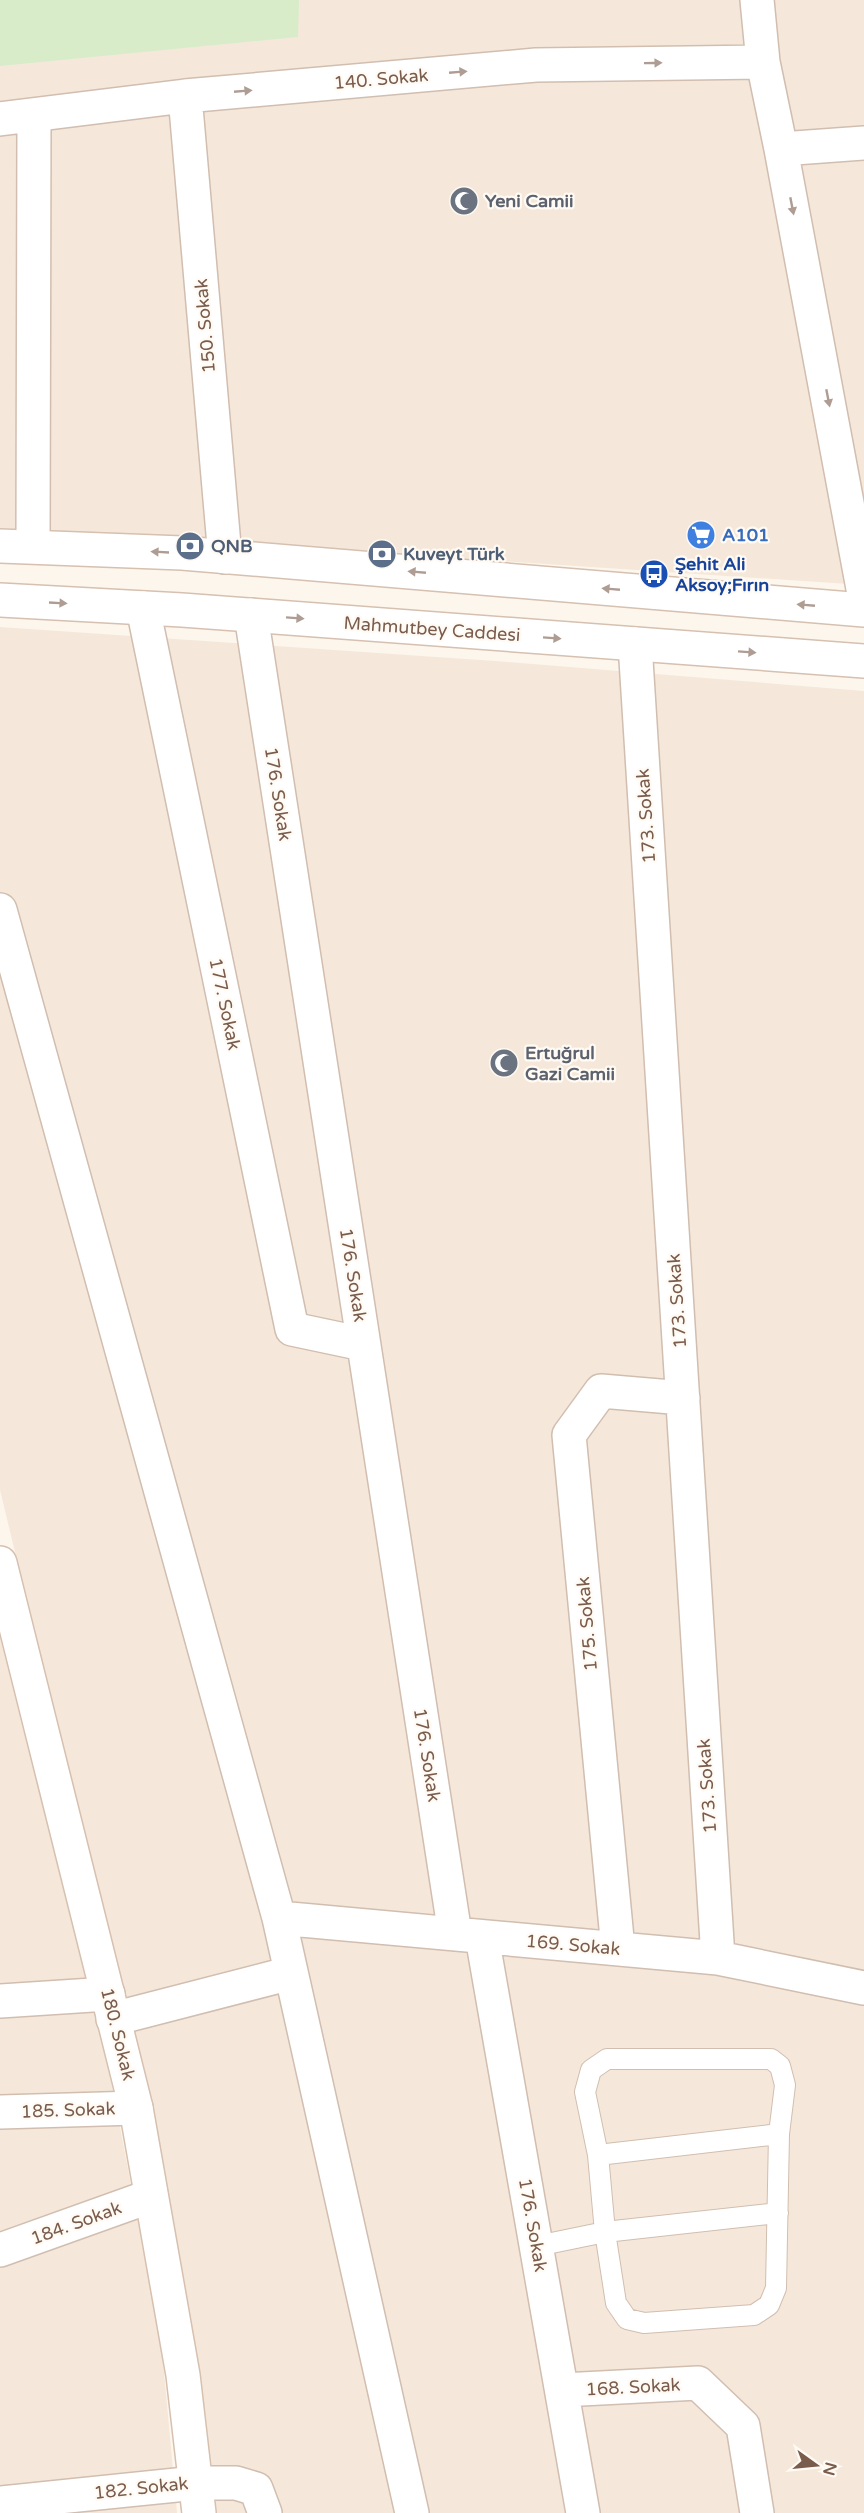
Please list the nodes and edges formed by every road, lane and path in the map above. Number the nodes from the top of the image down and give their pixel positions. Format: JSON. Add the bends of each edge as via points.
{"nodes":[{"id":1,"x":758,"y":0,"type":"edge"},
{"id":2,"x":763,"y":62,"type":"junction"},
{"id":3,"x":184,"y":96,"type":"junction"},
{"id":4,"x":34,"y":115,"type":"junction"},
{"id":5,"x":0,"y":118,"type":"edge"},
{"id":6,"x":864,"y":143,"type":"edge"},
{"id":7,"x":781,"y":149,"type":"junction"},
{"id":8,"x":0,"y":546,"type":"edge"},
{"id":9,"x":33,"y":546,"type":"junction"},
{"id":10,"x":225,"y":556,"type":"junction"},
{"id":11,"x":864,"y":594,"type":"edge"},
{"id":12,"x":0,"y":600,"type":"edge"},
{"id":13,"x":143,"y":608,"type":"junction"},
{"id":14,"x":864,"y":610,"type":"edge"},
{"id":15,"x":251,"y":615,"type":"junction"},
{"id":16,"x":635,"y":644,"type":"junction"},
{"id":17,"x":864,"y":661,"type":"edge"},
{"id":18,"x":0,"y":910,"type":"edge"},
{"id":19,"x":363,"y":1344,"type":"junction"},
{"id":20,"x":683,"y":1398,"type":"junction"},
{"id":21,"x":0,"y":1563,"type":"edge"},
{"id":22,"x":279,"y":1918,"type":"junction"},
{"id":23,"x":469,"y":1935,"type":"junction"},
{"id":24,"x":618,"y":1949,"type":"junction"},
{"id":25,"x":718,"y":1958,"type":"junction"},
{"id":26,"x":291,"y":1973,"type":"junction"},
{"id":27,"x":864,"y":1988,"type":"edge"},
{"id":28,"x":0,"y":2001,"type":"edge"},
{"id":29,"x":111,"y":2006,"type":"junction"},
{"id":30,"x":136,"y":2108,"type":"junction"},
{"id":31,"x":0,"y":2112,"type":"edge"},
{"id":32,"x":779,"y":2134,"type":"junction"},
{"id":33,"x":598,"y":2155,"type":"junction"},
{"id":34,"x":151,"y":2196,"type":"junction"},
{"id":35,"x":778,"y":2214,"type":"junction"},
{"id":36,"x":605,"y":2232,"type":"junction"},
{"id":37,"x":537,"y":2246,"type":"junction"},
{"id":38,"x":0,"y":2250,"type":"edge"},
{"id":39,"x":562,"y":2390,"type":"junction"},
{"id":40,"x":197,"y":2498,"type":"edge"},
{"id":41,"x":0,"y":2503,"type":"edge"},
{"id":42,"x":265,"y":2513,"type":"edge"},
{"id":43,"x":412,"y":2513,"type":"edge"},
{"id":44,"x":583,"y":2513,"type":"edge"},
{"id":45,"x":757,"y":2513,"type":"edge"}],
"edges":[{"from":1,"to":2,"type":"street"},
{"from":3,"to":2,"type":"street","name":"140. Sokak","one_way":true,"via":[[536,65]]},
{"from":2,"to":7,"type":"street"},
{"from":3,"to":4,"type":"street","name":"140. Sokak"},
{"from":3,"to":10,"type":"street","name":"150. Sokak"},
{"from":4,"to":5,"type":"street","name":"140. Sokak"},
{"from":4,"to":9,"type":"street"},
{"from":6,"to":7,"type":"street"},
{"from":7,"to":11,"type":"street","one_way":true},
{"from":8,"to":9,"type":"street"},
{"from":10,"to":9,"type":"street","one_way":true},
{"from":14,"to":10,"type":"street","one_way":true},
{"from":12,"to":13,"type":"street","name":"Mahmutbey Caddesi","one_way":true},
{"from":13,"to":15,"type":"street","name":"Mahmutbey Caddesi"},
{"from":13,"to":19,"type":"street","name":"177. Sokak","via":[[292,1329]]},
{"from":15,"to":16,"type":"street","name":"Mahmutbey Caddesi","one_way":true},
{"from":15,"to":19,"type":"street","name":"176. Sokak"},
{"from":16,"to":17,"type":"street","name":"Mahmutbey Caddesi","one_way":true},
{"from":16,"to":20,"type":"street","name":"173. Sokak"},
{"from":18,"to":22,"type":"street"},
{"from":19,"to":23,"type":"street","name":"176. Sokak"},
{"from":20,"to":24,"type":"street","name":"175. Sokak","via":[[601,1391],[569,1435]]},
{"from":20,"to":25,"type":"street","name":"173. Sokak"},
{"from":21,"to":29,"type":"street","name":"180. Sokak"},
{"from":22,"to":23,"type":"street","name":"169. Sokak"},
{"from":22,"to":26,"type":"street"},
{"from":23,"to":24,"type":"street","name":"169. Sokak"},
{"from":23,"to":37,"type":"street","name":"176. Sokak"},
{"from":24,"to":25,"type":"street","name":"169. Sokak"},
{"from":25,"to":27,"type":"street","name":"169. Sokak"},
{"from":26,"to":29,"type":"street"},
{"from":26,"to":43,"type":"street"},
{"from":28,"to":29,"type":"street"},
{"from":29,"to":30,"type":"street","name":"180. Sokak"},
{"from":30,"to":31,"type":"street","name":"185. Sokak"},
{"from":30,"to":34,"type":"street","name":"180. Sokak"},
{"from":32,"to":33,"type":"lane"},
{"from":32,"to":33,"type":"lane","via":[[785,2085],[780,2067],[771,2059],[607,2059],[591,2070],[585,2092]]},
{"from":32,"to":35,"type":"lane"},
{"from":33,"to":36,"type":"lane"},
{"from":34,"to":38,"type":"street","name":"184. Sokak"},
{"from":34,"to":40,"type":"street","name":"180. Sokak","via":[[183,2375]]},
{"from":35,"to":36,"type":"lane"},
{"from":35,"to":36,"type":"lane","via":[[776,2288],[769,2305],[754,2314],[644,2323],[627,2319],[616,2303]]},
{"from":36,"to":37,"type":"lane"},
{"from":37,"to":39,"type":"street","name":"176. Sokak"},
{"from":39,"to":44,"type":"street","name":"176. Sokak"},
{"from":39,"to":45,"type":"street","name":"168. Sokak","via":[[698,2383],[743,2426]]},
{"from":40,"to":41,"type":"street","name":"182. Sokak"},
{"from":40,"to":42,"type":"street","name":"182. Sokak","via":[[236,2483],[256,2489]]}]}
